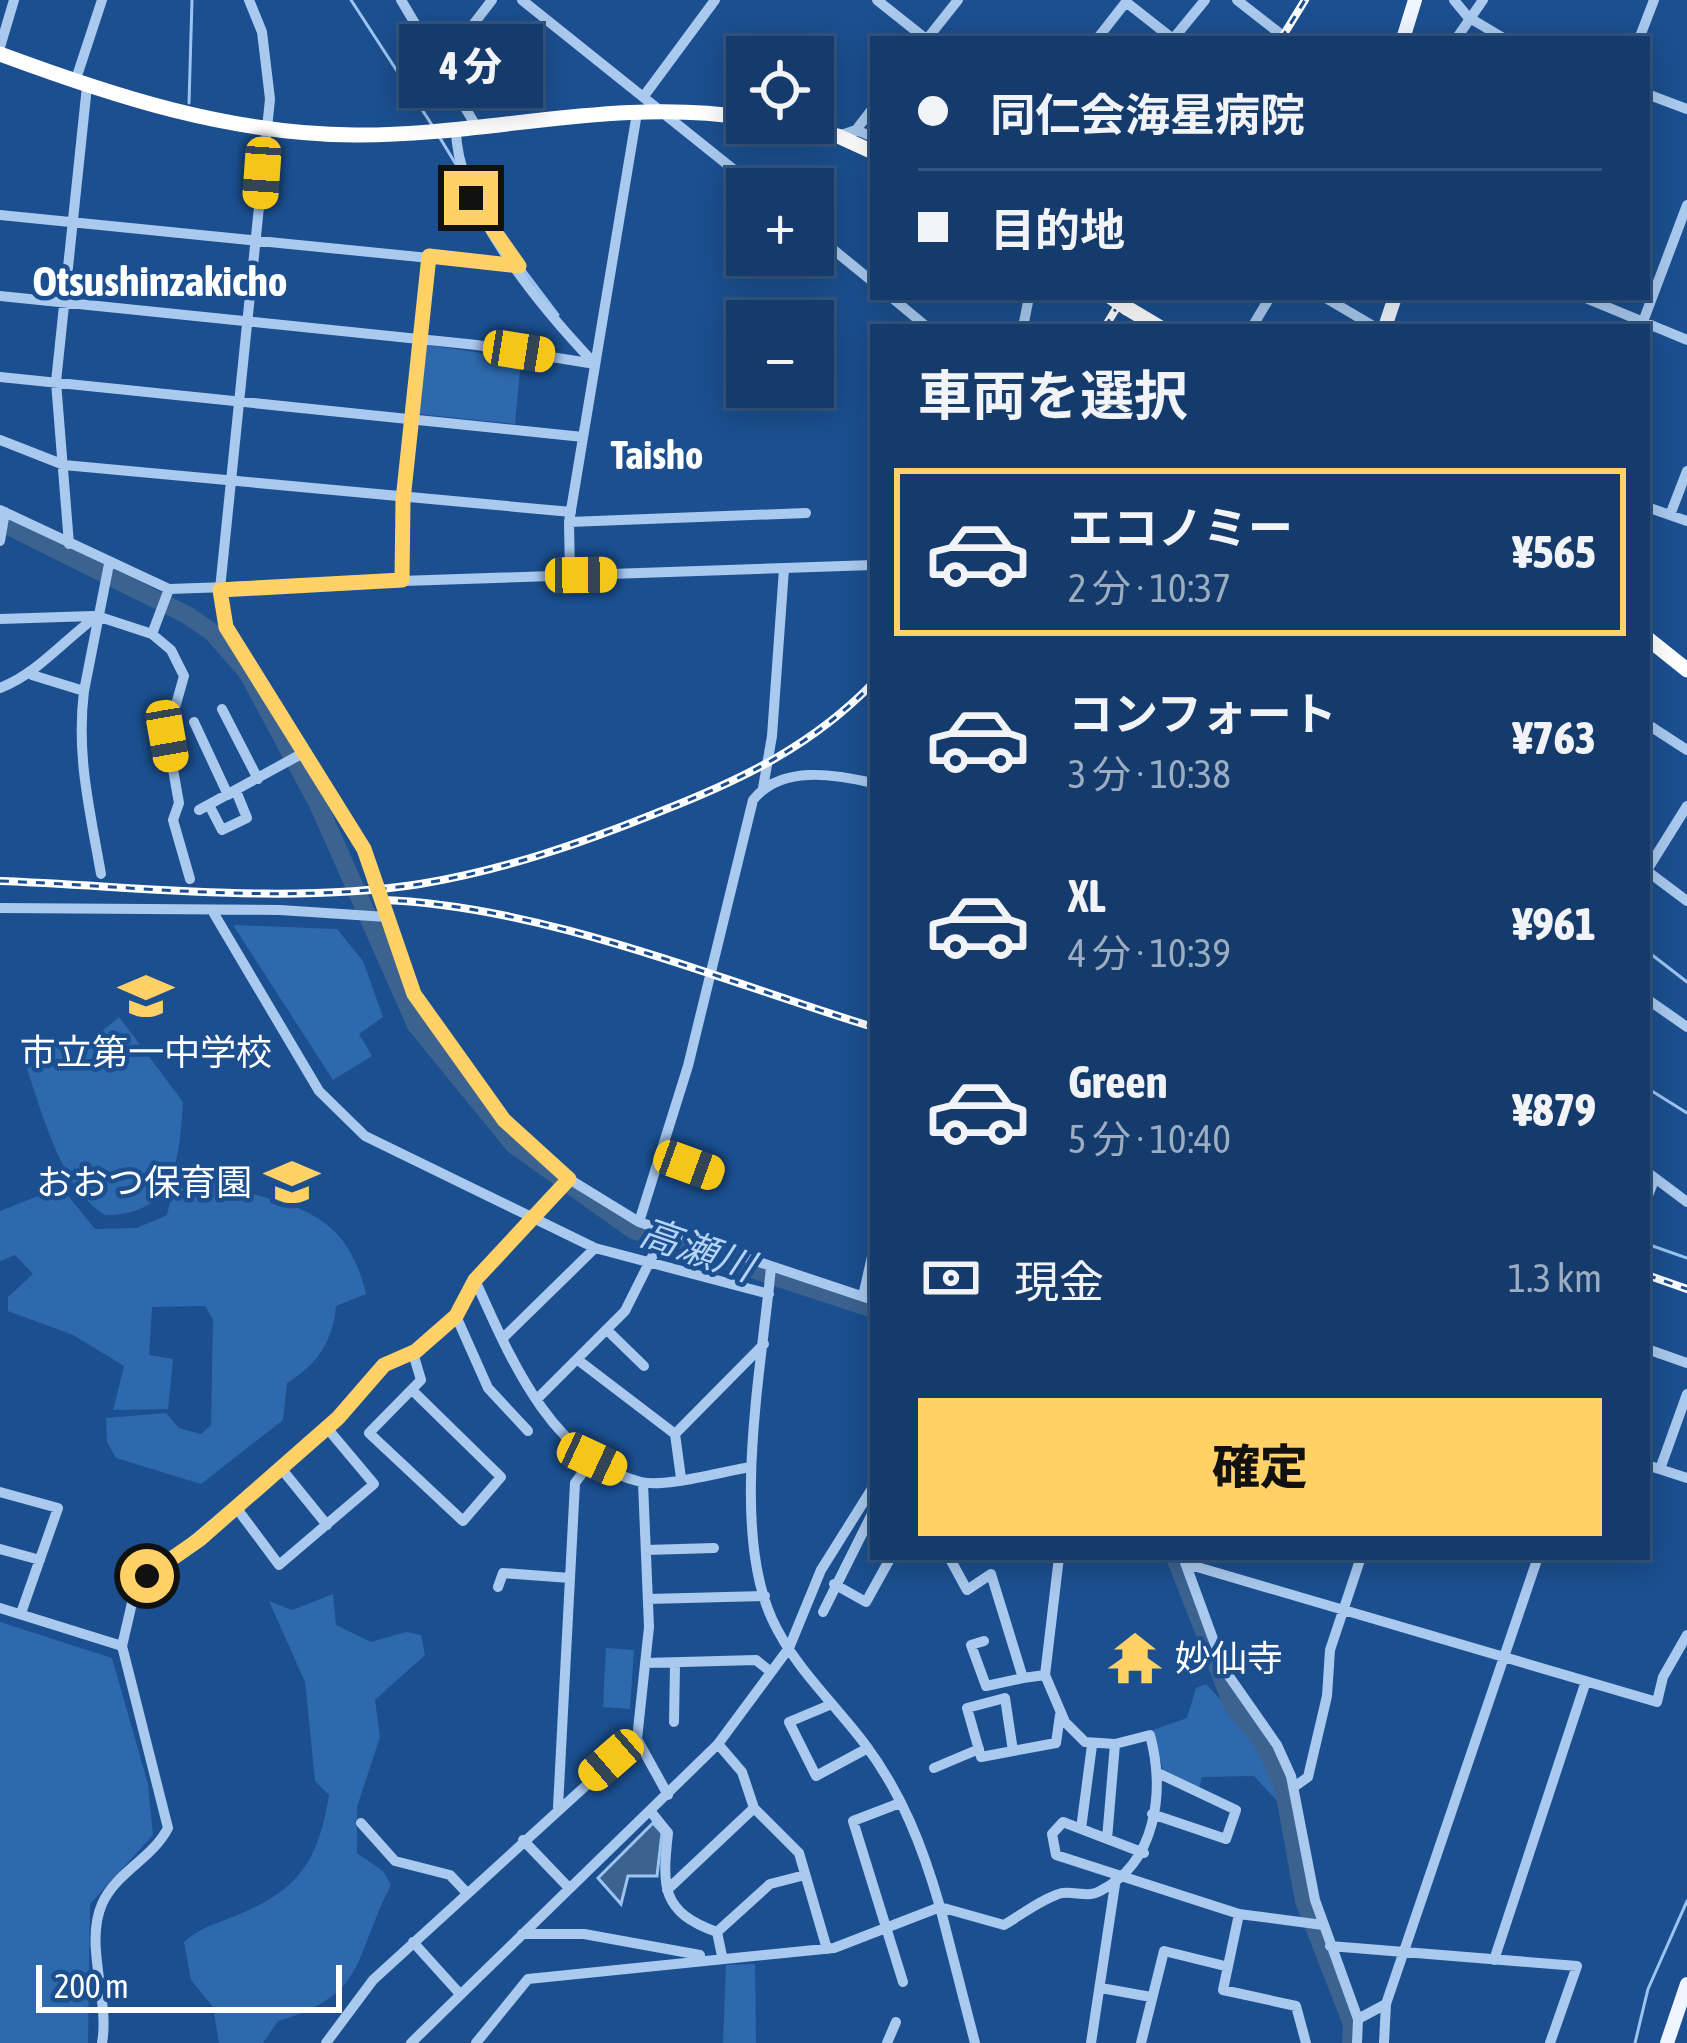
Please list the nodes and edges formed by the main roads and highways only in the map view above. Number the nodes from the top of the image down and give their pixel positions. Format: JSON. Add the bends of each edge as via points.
{"nodes":[{"id":1,"x":1415,"y":0,"type":"edge"},
{"id":2,"x":1404,"y":36,"type":"edge"},
{"id":3,"x":0,"y":50,"type":"edge"},
{"id":4,"x":726,"y":116,"type":"edge"},
{"id":5,"x":834,"y":135,"type":"edge"},
{"id":6,"x":870,"y":151,"type":"edge"},
{"id":7,"x":1115,"y":300,"type":"edge"},
{"id":8,"x":1154,"y":324,"type":"edge"},
{"id":9,"x":1650,"y":640,"type":"edge"},
{"id":10,"x":1687,"y":670,"type":"edge"},
{"id":11,"x":1687,"y":1984,"type":"edge"},
{"id":12,"x":1667,"y":2043,"type":"edge"}],
"edges":[{"from":1,"to":2,"type":"main road"},
{"from":3,"to":4,"type":"highway","via":[[160,108],[265,128],[355,135],[637,113]]},
{"from":5,"to":6,"type":"highway"},
{"from":7,"to":8,"type":"highway","bridge":true},
{"from":9,"to":10,"type":"highway"},
{"from":11,"to":12,"type":"main road"}]}
